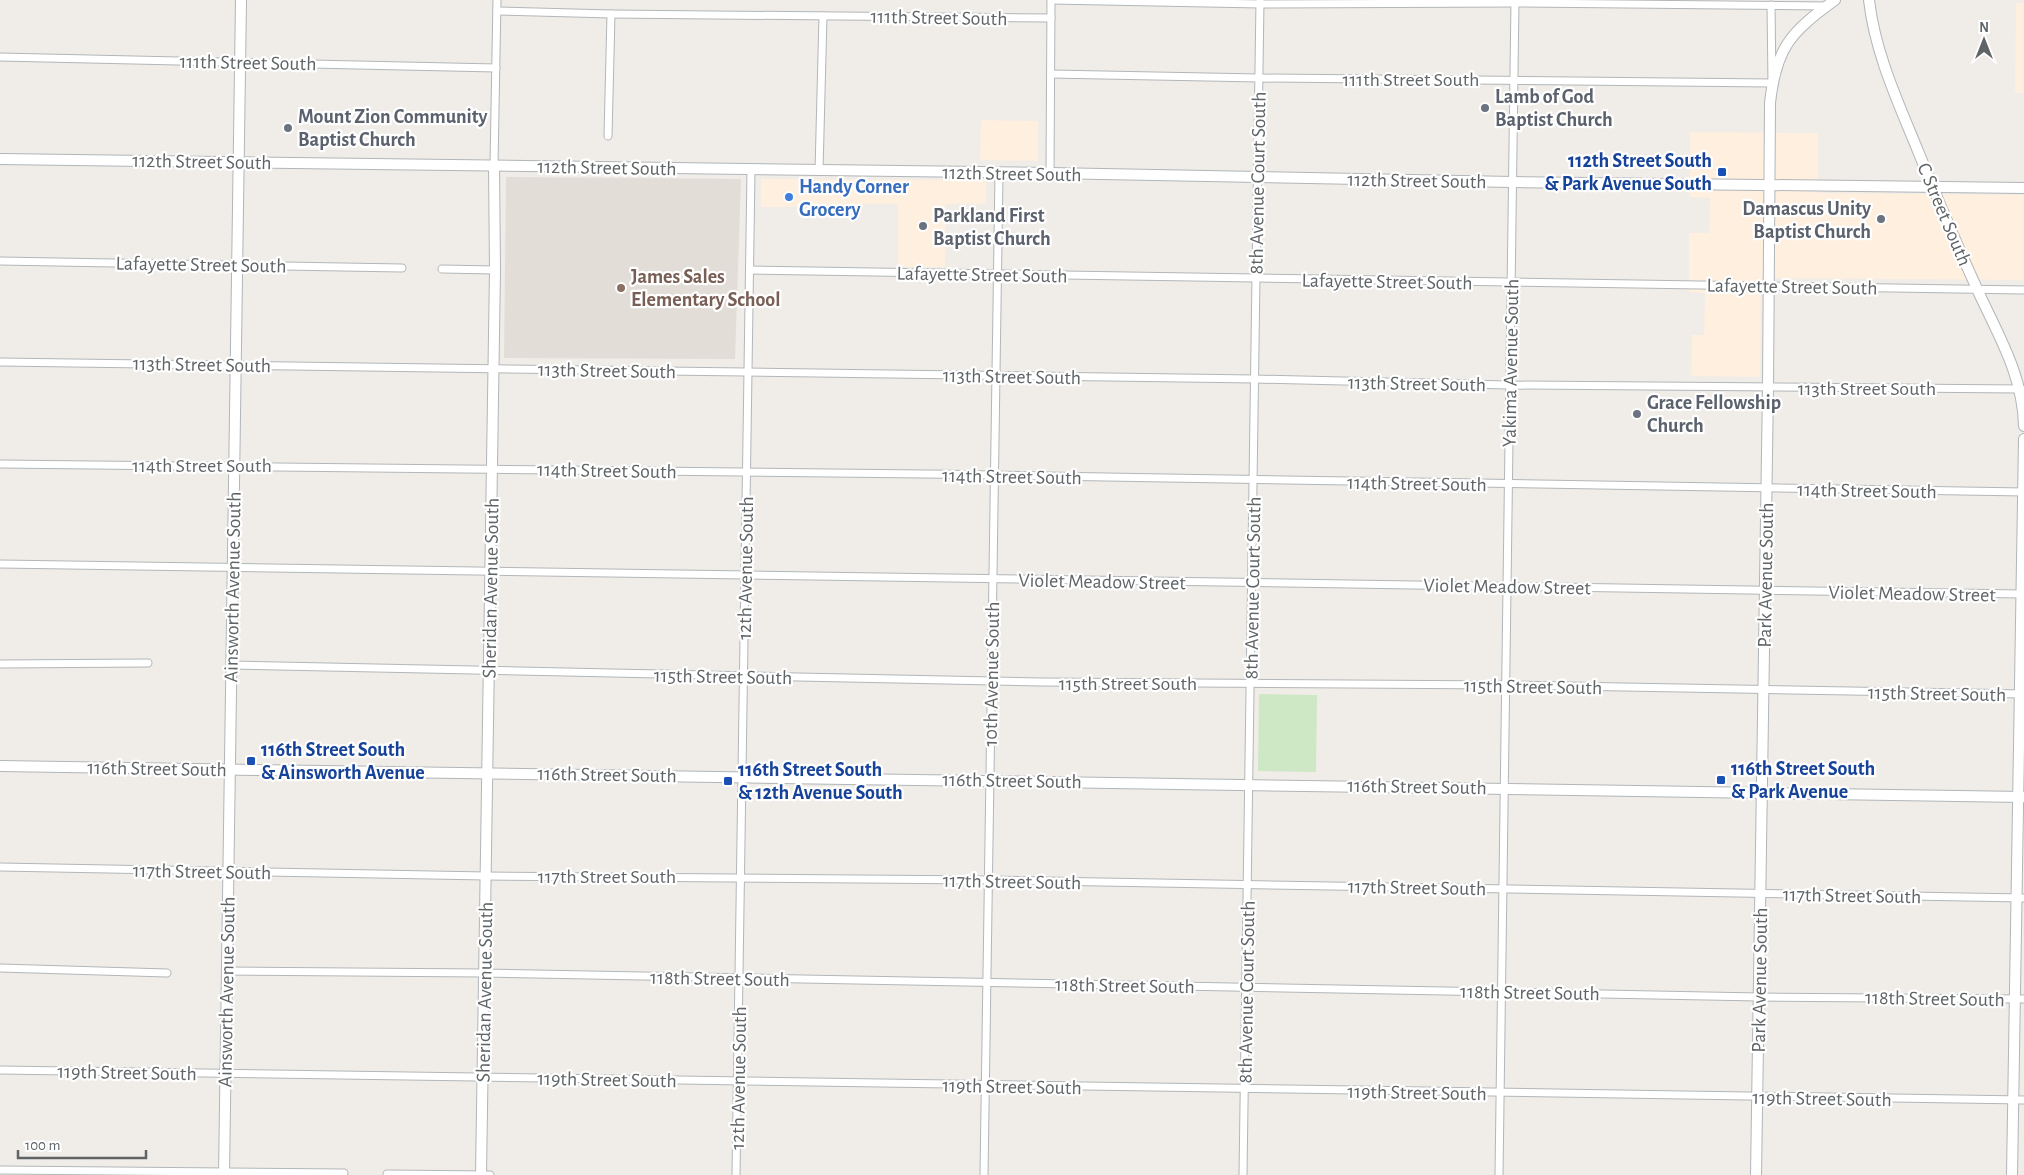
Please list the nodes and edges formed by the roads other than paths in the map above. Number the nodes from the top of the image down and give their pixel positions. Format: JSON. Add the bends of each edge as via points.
{"nodes":[{"id":1,"x":241,"y":0,"type":"edge"},
{"id":2,"x":497,"y":0,"type":"edge"},
{"id":3,"x":1051,"y":0,"type":"edge"},
{"id":4,"x":1869,"y":0,"type":"edge"},
{"id":5,"x":1515,"y":1,"type":"edge"},
{"id":6,"x":1260,"y":2,"type":"edge"},
{"id":7,"x":1831,"y":3,"type":"edge"},
{"id":8,"x":1771,"y":5,"type":"junction"},
{"id":9,"x":497,"y":11,"type":"junction"},
{"id":10,"x":611,"y":14,"type":"junction"},
{"id":11,"x":823,"y":16,"type":"junction"},
{"id":12,"x":1051,"y":18,"type":"junction"},
{"id":13,"x":0,"y":57,"type":"edge"},
{"id":14,"x":240,"y":62,"type":"junction"},
{"id":15,"x":496,"y":68,"type":"junction"},
{"id":16,"x":1050,"y":74,"type":"junction"},
{"id":17,"x":1259,"y":78,"type":"junction"},
{"id":18,"x":1514,"y":80,"type":"junction"},
{"id":19,"x":1772,"y":83,"type":"junction"},
{"id":20,"x":608,"y":136,"type":"dead end"},
{"id":21,"x":0,"y":159,"type":"edge"},
{"id":22,"x":239,"y":162,"type":"junction"},
{"id":23,"x":494,"y":165,"type":"junction"},
{"id":24,"x":751,"y":170,"type":"junction"},
{"id":25,"x":819,"y":171,"type":"junction"},
{"id":26,"x":998,"y":173,"type":"junction"},
{"id":27,"x":1050,"y":173,"type":"junction"},
{"id":28,"x":1257,"y":177,"type":"junction"},
{"id":29,"x":1512,"y":182,"type":"junction"},
{"id":30,"x":1771,"y":185,"type":"junction"},
{"id":31,"x":1934,"y":188,"type":"junction"},
{"id":32,"x":2024,"y":188,"type":"edge"},
{"id":33,"x":0,"y":261,"type":"edge"},
{"id":34,"x":237,"y":265,"type":"junction"},
{"id":35,"x":402,"y":268,"type":"dead end"},
{"id":36,"x":442,"y":269,"type":"dead end"},
{"id":37,"x":495,"y":270,"type":"junction"},
{"id":38,"x":750,"y":270,"type":"junction"},
{"id":39,"x":997,"y":275,"type":"junction"},
{"id":40,"x":1256,"y":279,"type":"junction"},
{"id":41,"x":1511,"y":282,"type":"junction"},
{"id":42,"x":1769,"y":286,"type":"junction"},
{"id":43,"x":1977,"y":289,"type":"junction"},
{"id":44,"x":2024,"y":290,"type":"edge"},
{"id":45,"x":0,"y":362,"type":"edge"},
{"id":46,"x":236,"y":365,"type":"junction"},
{"id":47,"x":494,"y":368,"type":"junction"},
{"id":48,"x":748,"y":371,"type":"junction"},
{"id":49,"x":996,"y":377,"type":"junction"},
{"id":50,"x":1254,"y":379,"type":"junction"},
{"id":51,"x":1510,"y":385,"type":"junction"},
{"id":52,"x":1768,"y":388,"type":"junction"},
{"id":53,"x":2022,"y":389,"type":"edge"},
{"id":54,"x":2024,"y":426,"type":"edge"},
{"id":55,"x":2024,"y":439,"type":"edge"},
{"id":56,"x":0,"y":464,"type":"edge"},
{"id":57,"x":234,"y":465,"type":"junction"},
{"id":58,"x":492,"y":468,"type":"junction"},
{"id":59,"x":747,"y":472,"type":"junction"},
{"id":60,"x":994,"y":476,"type":"junction"},
{"id":61,"x":1253,"y":480,"type":"junction"},
{"id":62,"x":1508,"y":484,"type":"junction"},
{"id":63,"x":1766,"y":489,"type":"junction"},
{"id":64,"x":2024,"y":492,"type":"edge"},
{"id":65,"x":0,"y":564,"type":"edge"},
{"id":66,"x":233,"y":566,"type":"junction"},
{"id":67,"x":490,"y":570,"type":"junction"},
{"id":68,"x":745,"y":575,"type":"junction"},
{"id":69,"x":993,"y":579,"type":"junction"},
{"id":70,"x":1252,"y":582,"type":"junction"},
{"id":71,"x":1507,"y":586,"type":"junction"},
{"id":72,"x":1764,"y":591,"type":"junction"},
{"id":73,"x":2022,"y":594,"type":"junction"},
{"id":74,"x":148,"y":663,"type":"dead end"},
{"id":75,"x":0,"y":664,"type":"edge"},
{"id":76,"x":231,"y":665,"type":"junction"},
{"id":77,"x":489,"y":672,"type":"junction"},
{"id":78,"x":744,"y":676,"type":"junction"},
{"id":79,"x":991,"y":681,"type":"junction"},
{"id":80,"x":1251,"y":683,"type":"junction"},
{"id":81,"x":1506,"y":685,"type":"junction"},
{"id":82,"x":1763,"y":691,"type":"junction"},
{"id":83,"x":2022,"y":694,"type":"edge"},
{"id":84,"x":0,"y":766,"type":"edge"},
{"id":85,"x":230,"y":769,"type":"junction"},
{"id":86,"x":487,"y":773,"type":"junction"},
{"id":87,"x":742,"y":776,"type":"junction"},
{"id":88,"x":990,"y":780,"type":"junction"},
{"id":89,"x":1249,"y":784,"type":"junction"},
{"id":90,"x":1504,"y":787,"type":"junction"},
{"id":91,"x":1762,"y":792,"type":"junction"},
{"id":92,"x":2021,"y":796,"type":"edge"},
{"id":93,"x":0,"y":867,"type":"edge"},
{"id":94,"x":228,"y":871,"type":"junction"},
{"id":95,"x":486,"y":876,"type":"junction"},
{"id":96,"x":741,"y":877,"type":"junction"},
{"id":97,"x":988,"y":880,"type":"junction"},
{"id":98,"x":1247,"y":884,"type":"junction"},
{"id":99,"x":1503,"y":889,"type":"junction"},
{"id":100,"x":1760,"y":893,"type":"junction"},
{"id":101,"x":2021,"y":898,"type":"edge"},
{"id":102,"x":0,"y":968,"type":"edge"},
{"id":103,"x":227,"y":971,"type":"junction"},
{"id":104,"x":167,"y":972,"type":"dead end"},
{"id":105,"x":483,"y":973,"type":"junction"},
{"id":106,"x":739,"y":978,"type":"junction"},
{"id":107,"x":987,"y":983,"type":"junction"},
{"id":108,"x":1246,"y":987,"type":"junction"},
{"id":109,"x":1502,"y":992,"type":"junction"},
{"id":110,"x":1758,"y":997,"type":"junction"},
{"id":111,"x":2020,"y":999,"type":"edge"},
{"id":112,"x":0,"y":1070,"type":"edge"},
{"id":113,"x":225,"y":1073,"type":"junction"},
{"id":114,"x":482,"y":1077,"type":"junction"},
{"id":115,"x":738,"y":1081,"type":"junction"},
{"id":116,"x":985,"y":1085,"type":"junction"},
{"id":117,"x":1244,"y":1089,"type":"junction"},
{"id":118,"x":1500,"y":1093,"type":"junction"},
{"id":119,"x":1757,"y":1097,"type":"junction"},
{"id":120,"x":2019,"y":1100,"type":"edge"},
{"id":121,"x":0,"y":1170,"type":"edge"},
{"id":122,"x":224,"y":1173,"type":"edge"},
{"id":123,"x":344,"y":1173,"type":"dead end"},
{"id":124,"x":388,"y":1174,"type":"dead end"},
{"id":125,"x":481,"y":1175,"type":"edge"},
{"id":126,"x":490,"y":1175,"type":"edge"},
{"id":127,"x":736,"y":1175,"type":"edge"},
{"id":128,"x":984,"y":1175,"type":"edge"},
{"id":129,"x":1243,"y":1175,"type":"edge"},
{"id":130,"x":1499,"y":1175,"type":"edge"},
{"id":131,"x":1756,"y":1175,"type":"edge"},
{"id":132,"x":2012,"y":1175,"type":"edge"}],
"edges":[{"from":1,"to":14,"type":"street","name":"Ainsworth Avenue South"},
{"from":2,"to":9,"type":"street","name":"Sheridan Avenue South"},
{"from":3,"to":6,"type":"street"},
{"from":3,"to":12,"type":"street"},
{"from":4,"to":31,"type":"street","name":"C Street South","via":[[1882,59]]},
{"from":5,"to":6,"type":"street"},
{"from":5,"to":8,"type":"street"},
{"from":5,"to":18,"type":"street","name":"Yakima Avenue South"},
{"from":6,"to":17,"type":"street","name":"8th Avenue Court South"},
{"from":7,"to":8,"type":"street"},
{"from":7,"to":19,"type":"street","name":"Park Avenue South","via":[[1800,27],[1787,43]]},
{"from":8,"to":19,"type":"street"},
{"from":9,"to":10,"type":"street","name":"111th Street South"},
{"from":9,"to":15,"type":"street","name":"Sheridan Avenue South"},
{"from":10,"to":11,"type":"street","name":"111th Street South"},
{"from":10,"to":20,"type":"street"},
{"from":11,"to":12,"type":"street","name":"111th Street South"},
{"from":11,"to":25,"type":"street"},
{"from":12,"to":16,"type":"street"},
{"from":13,"to":14,"type":"street","name":"111th Street South"},
{"from":14,"to":15,"type":"street","name":"111th Street South"},
{"from":14,"to":22,"type":"street","name":"Ainsworth Avenue South"},
{"from":15,"to":23,"type":"street","name":"Sheridan Avenue South"},
{"from":16,"to":17,"type":"street","name":"111th Street South"},
{"from":16,"to":27,"type":"street"},
{"from":17,"to":18,"type":"street","name":"111th Street South"},
{"from":17,"to":28,"type":"street","name":"8th Avenue Court South"},
{"from":18,"to":19,"type":"street","name":"111th Street South"},
{"from":18,"to":29,"type":"street","name":"Yakima Avenue South"},
{"from":19,"to":30,"type":"street","name":"Park Avenue South"},
{"from":21,"to":22,"type":"street","name":"112th Street South"},
{"from":22,"to":23,"type":"street","name":"112th Street South"},
{"from":22,"to":34,"type":"street","name":"Ainsworth Avenue South"},
{"from":23,"to":24,"type":"street","name":"112th Street South"},
{"from":23,"to":37,"type":"street","name":"Sheridan Avenue South"},
{"from":24,"to":25,"type":"street","name":"112th Street South"},
{"from":24,"to":38,"type":"street","name":"12th Avenue South"},
{"from":25,"to":26,"type":"street","name":"112th Street South"},
{"from":26,"to":27,"type":"street","name":"112th Street South"},
{"from":26,"to":39,"type":"street","name":"10th Avenue South"},
{"from":27,"to":28,"type":"street","name":"112th Street South"},
{"from":28,"to":29,"type":"street","name":"112th Street South"},
{"from":28,"to":40,"type":"street","name":"8th Avenue Court South"},
{"from":29,"to":30,"type":"street","name":"112th Street South"},
{"from":29,"to":41,"type":"street","name":"Yakima Avenue South"},
{"from":30,"to":31,"type":"street","name":"112th Street South"},
{"from":30,"to":42,"type":"street","name":"Park Avenue South"},
{"from":31,"to":32,"type":"street","name":"112th Street South"},
{"from":31,"to":43,"type":"street","name":"C Street South"},
{"from":33,"to":34,"type":"street","name":"Lafayette Street South"},
{"from":34,"to":35,"type":"street","name":"Lafayette Street South"},
{"from":34,"to":46,"type":"street","name":"Ainsworth Avenue South"},
{"from":36,"to":37,"type":"street"},
{"from":37,"to":47,"type":"street","name":"Sheridan Avenue South"},
{"from":38,"to":39,"type":"street","name":"Lafayette Street South"},
{"from":38,"to":48,"type":"street","name":"12th Avenue South"},
{"from":39,"to":40,"type":"street","name":"Lafayette Street South"},
{"from":39,"to":49,"type":"street","name":"10th Avenue South"},
{"from":40,"to":41,"type":"street","name":"Lafayette Street South"},
{"from":40,"to":50,"type":"street","name":"8th Avenue Court South"},
{"from":41,"to":42,"type":"street","name":"Lafayette Street South"},
{"from":41,"to":51,"type":"street","name":"Yakima Avenue South"},
{"from":42,"to":43,"type":"street","name":"Lafayette Street South"},
{"from":42,"to":52,"type":"street","name":"Park Avenue South"},
{"from":43,"to":44,"type":"street","name":"Lafayette Street South"},
{"from":43,"to":53,"type":"street","name":"C Street South"},
{"from":45,"to":46,"type":"street","name":"113th Street South"},
{"from":46,"to":47,"type":"street","name":"113th Street South"},
{"from":46,"to":57,"type":"street","name":"Ainsworth Avenue South"},
{"from":47,"to":48,"type":"street","name":"113th Street South"},
{"from":47,"to":58,"type":"street","name":"Sheridan Avenue South"},
{"from":48,"to":49,"type":"street","name":"113th Street South"},
{"from":48,"to":59,"type":"street","name":"12th Avenue South"},
{"from":49,"to":50,"type":"street","name":"113th Street South"},
{"from":49,"to":60,"type":"street","name":"10th Avenue South"},
{"from":50,"to":51,"type":"street","name":"113th Street South"},
{"from":50,"to":61,"type":"street","name":"8th Avenue Court South"},
{"from":51,"to":52,"type":"street","name":"113th Street South"},
{"from":51,"to":62,"type":"street","name":"Yakima Avenue South"},
{"from":52,"to":53,"type":"street","name":"113th Street South"},
{"from":52,"to":63,"type":"street","name":"Park Avenue South"},
{"from":53,"to":54,"type":"street","name":"C Street South"},
{"from":55,"to":64,"type":"street"},
{"from":56,"to":57,"type":"street","name":"114th Street South"},
{"from":57,"to":58,"type":"street","name":"114th Street South"},
{"from":57,"to":66,"type":"street","name":"Ainsworth Avenue South"},
{"from":58,"to":59,"type":"street","name":"114th Street South"},
{"from":58,"to":67,"type":"street","name":"Sheridan Avenue South"},
{"from":59,"to":60,"type":"street","name":"114th Street South"},
{"from":59,"to":68,"type":"street","name":"12th Avenue South"},
{"from":60,"to":61,"type":"street","name":"114th Street South"},
{"from":60,"to":69,"type":"street","name":"10th Avenue South"},
{"from":61,"to":62,"type":"street","name":"114th Street South"},
{"from":61,"to":70,"type":"street","name":"8th Avenue Court South"},
{"from":62,"to":63,"type":"street","name":"114th Street South"},
{"from":62,"to":71,"type":"street","name":"Yakima Avenue South"},
{"from":63,"to":64,"type":"street","name":"114th Street South"},
{"from":63,"to":72,"type":"street","name":"Park Avenue South"},
{"from":64,"to":73,"type":"street"},
{"from":65,"to":66,"type":"street","name":"Violet Meadow Street"},
{"from":66,"to":67,"type":"street","name":"Violet Meadow Street"},
{"from":66,"to":76,"type":"street","name":"Ainsworth Avenue South"},
{"from":67,"to":68,"type":"street","name":"Violet Meadow Street"},
{"from":67,"to":77,"type":"street","name":"Sheridan Avenue South"},
{"from":68,"to":69,"type":"street","name":"Violet Meadow Street"},
{"from":68,"to":78,"type":"street","name":"12th Avenue South"},
{"from":69,"to":70,"type":"street","name":"Violet Meadow Street"},
{"from":69,"to":79,"type":"street","name":"10th Avenue South"},
{"from":70,"to":71,"type":"street","name":"Violet Meadow Street"},
{"from":70,"to":80,"type":"street","name":"8th Avenue Court South"},
{"from":71,"to":72,"type":"street","name":"Violet Meadow Street"},
{"from":71,"to":81,"type":"street","name":"Yakima Avenue South"},
{"from":72,"to":73,"type":"street","name":"Violet Meadow Street"},
{"from":72,"to":82,"type":"street","name":"Park Avenue South"},
{"from":73,"to":83,"type":"street"},
{"from":74,"to":75,"type":"street"},
{"from":76,"to":77,"type":"street","name":"115th Street South"},
{"from":76,"to":85,"type":"street","name":"Ainsworth Avenue South"},
{"from":77,"to":78,"type":"street","name":"115th Street South"},
{"from":77,"to":86,"type":"street","name":"Sheridan Avenue South"},
{"from":78,"to":79,"type":"street","name":"115th Street South"},
{"from":78,"to":87,"type":"street","name":"12th Avenue South"},
{"from":79,"to":80,"type":"street","name":"115th Street South"},
{"from":79,"to":88,"type":"street","name":"10th Avenue South"},
{"from":80,"to":81,"type":"street","name":"115th Street South"},
{"from":80,"to":89,"type":"street","name":"8th Avenue Court South"},
{"from":81,"to":82,"type":"street","name":"115th Street South"},
{"from":81,"to":90,"type":"street","name":"Yakima Avenue South"},
{"from":82,"to":83,"type":"street","name":"115th Street South"},
{"from":82,"to":91,"type":"street","name":"Park Avenue South"},
{"from":83,"to":92,"type":"street"},
{"from":84,"to":85,"type":"street","name":"116th Street South"},
{"from":85,"to":86,"type":"street","name":"116th Street South"},
{"from":85,"to":94,"type":"street","name":"Ainsworth Avenue South"},
{"from":86,"to":87,"type":"street","name":"116th Street South"},
{"from":86,"to":95,"type":"street","name":"Sheridan Avenue South"},
{"from":87,"to":88,"type":"street","name":"116th Street South"},
{"from":87,"to":96,"type":"street","name":"12th Avenue South"},
{"from":88,"to":89,"type":"street","name":"116th Street South"},
{"from":88,"to":97,"type":"street","name":"10th Avenue South"},
{"from":89,"to":90,"type":"street","name":"116th Street South"},
{"from":89,"to":98,"type":"street","name":"8th Avenue Court South"},
{"from":90,"to":91,"type":"street","name":"116th Street South"},
{"from":90,"to":99,"type":"street","name":"Yakima Avenue South"},
{"from":91,"to":92,"type":"street","name":"116th Street South"},
{"from":91,"to":100,"type":"street","name":"Park Avenue South"},
{"from":92,"to":101,"type":"street"},
{"from":93,"to":94,"type":"street","name":"117th Street South"},
{"from":94,"to":95,"type":"street","name":"117th Street South"},
{"from":94,"to":103,"type":"street","name":"Ainsworth Avenue South"},
{"from":95,"to":96,"type":"street","name":"117th Street South"},
{"from":95,"to":105,"type":"street","name":"Sheridan Avenue South"},
{"from":96,"to":97,"type":"street","name":"117th Street South"},
{"from":96,"to":106,"type":"street","name":"12th Avenue South"},
{"from":97,"to":98,"type":"street","name":"117th Street South"},
{"from":97,"to":107,"type":"street","name":"10th Avenue South"},
{"from":98,"to":99,"type":"street","name":"117th Street South"},
{"from":98,"to":108,"type":"street","name":"8th Avenue Court South"},
{"from":99,"to":100,"type":"street","name":"117th Street South"},
{"from":99,"to":109,"type":"street","name":"Yakima Avenue South"},
{"from":100,"to":101,"type":"street","name":"117th Street South"},
{"from":100,"to":110,"type":"street","name":"Park Avenue South"},
{"from":101,"to":111,"type":"street"},
{"from":102,"to":104,"type":"street"},
{"from":103,"to":105,"type":"street","name":"118th Street South"},
{"from":103,"to":113,"type":"street","name":"Ainsworth Avenue South"},
{"from":105,"to":106,"type":"street","name":"118th Street South"},
{"from":105,"to":114,"type":"street","name":"Sheridan Avenue South"},
{"from":106,"to":107,"type":"street","name":"118th Street South"},
{"from":106,"to":115,"type":"street","name":"12th Avenue South"},
{"from":107,"to":108,"type":"street","name":"118th Street South"},
{"from":107,"to":116,"type":"street","name":"10th Avenue South"},
{"from":108,"to":109,"type":"street","name":"118th Street South"},
{"from":108,"to":117,"type":"street","name":"8th Avenue Court South"},
{"from":109,"to":110,"type":"street","name":"118th Street South"},
{"from":109,"to":118,"type":"street","name":"Yakima Avenue South"},
{"from":110,"to":111,"type":"street","name":"118th Street South"},
{"from":110,"to":119,"type":"street","name":"Park Avenue South"},
{"from":111,"to":120,"type":"street"},
{"from":112,"to":113,"type":"street","name":"119th Street South"},
{"from":113,"to":114,"type":"street","name":"119th Street South"},
{"from":113,"to":122,"type":"street","name":"Ainsworth Avenue South"},
{"from":114,"to":115,"type":"street","name":"119th Street South"},
{"from":114,"to":125,"type":"street","name":"Sheridan Avenue South"},
{"from":115,"to":116,"type":"street","name":"119th Street South"},
{"from":115,"to":127,"type":"street","name":"12th Avenue South"},
{"from":116,"to":117,"type":"street","name":"119th Street South"},
{"from":116,"to":128,"type":"street","name":"10th Avenue South"},
{"from":117,"to":118,"type":"street","name":"119th Street South"},
{"from":117,"to":129,"type":"street","name":"8th Avenue Court South"},
{"from":118,"to":119,"type":"street","name":"119th Street South"},
{"from":118,"to":130,"type":"street","name":"Yakima Avenue South"},
{"from":119,"to":120,"type":"street","name":"119th Street South"},
{"from":119,"to":131,"type":"street","name":"Park Avenue South"},
{"from":120,"to":132,"type":"street"},
{"from":121,"to":122,"type":"street"},
{"from":122,"to":123,"type":"street"},
{"from":124,"to":125,"type":"street"},
{"from":125,"to":126,"type":"street"}]}
